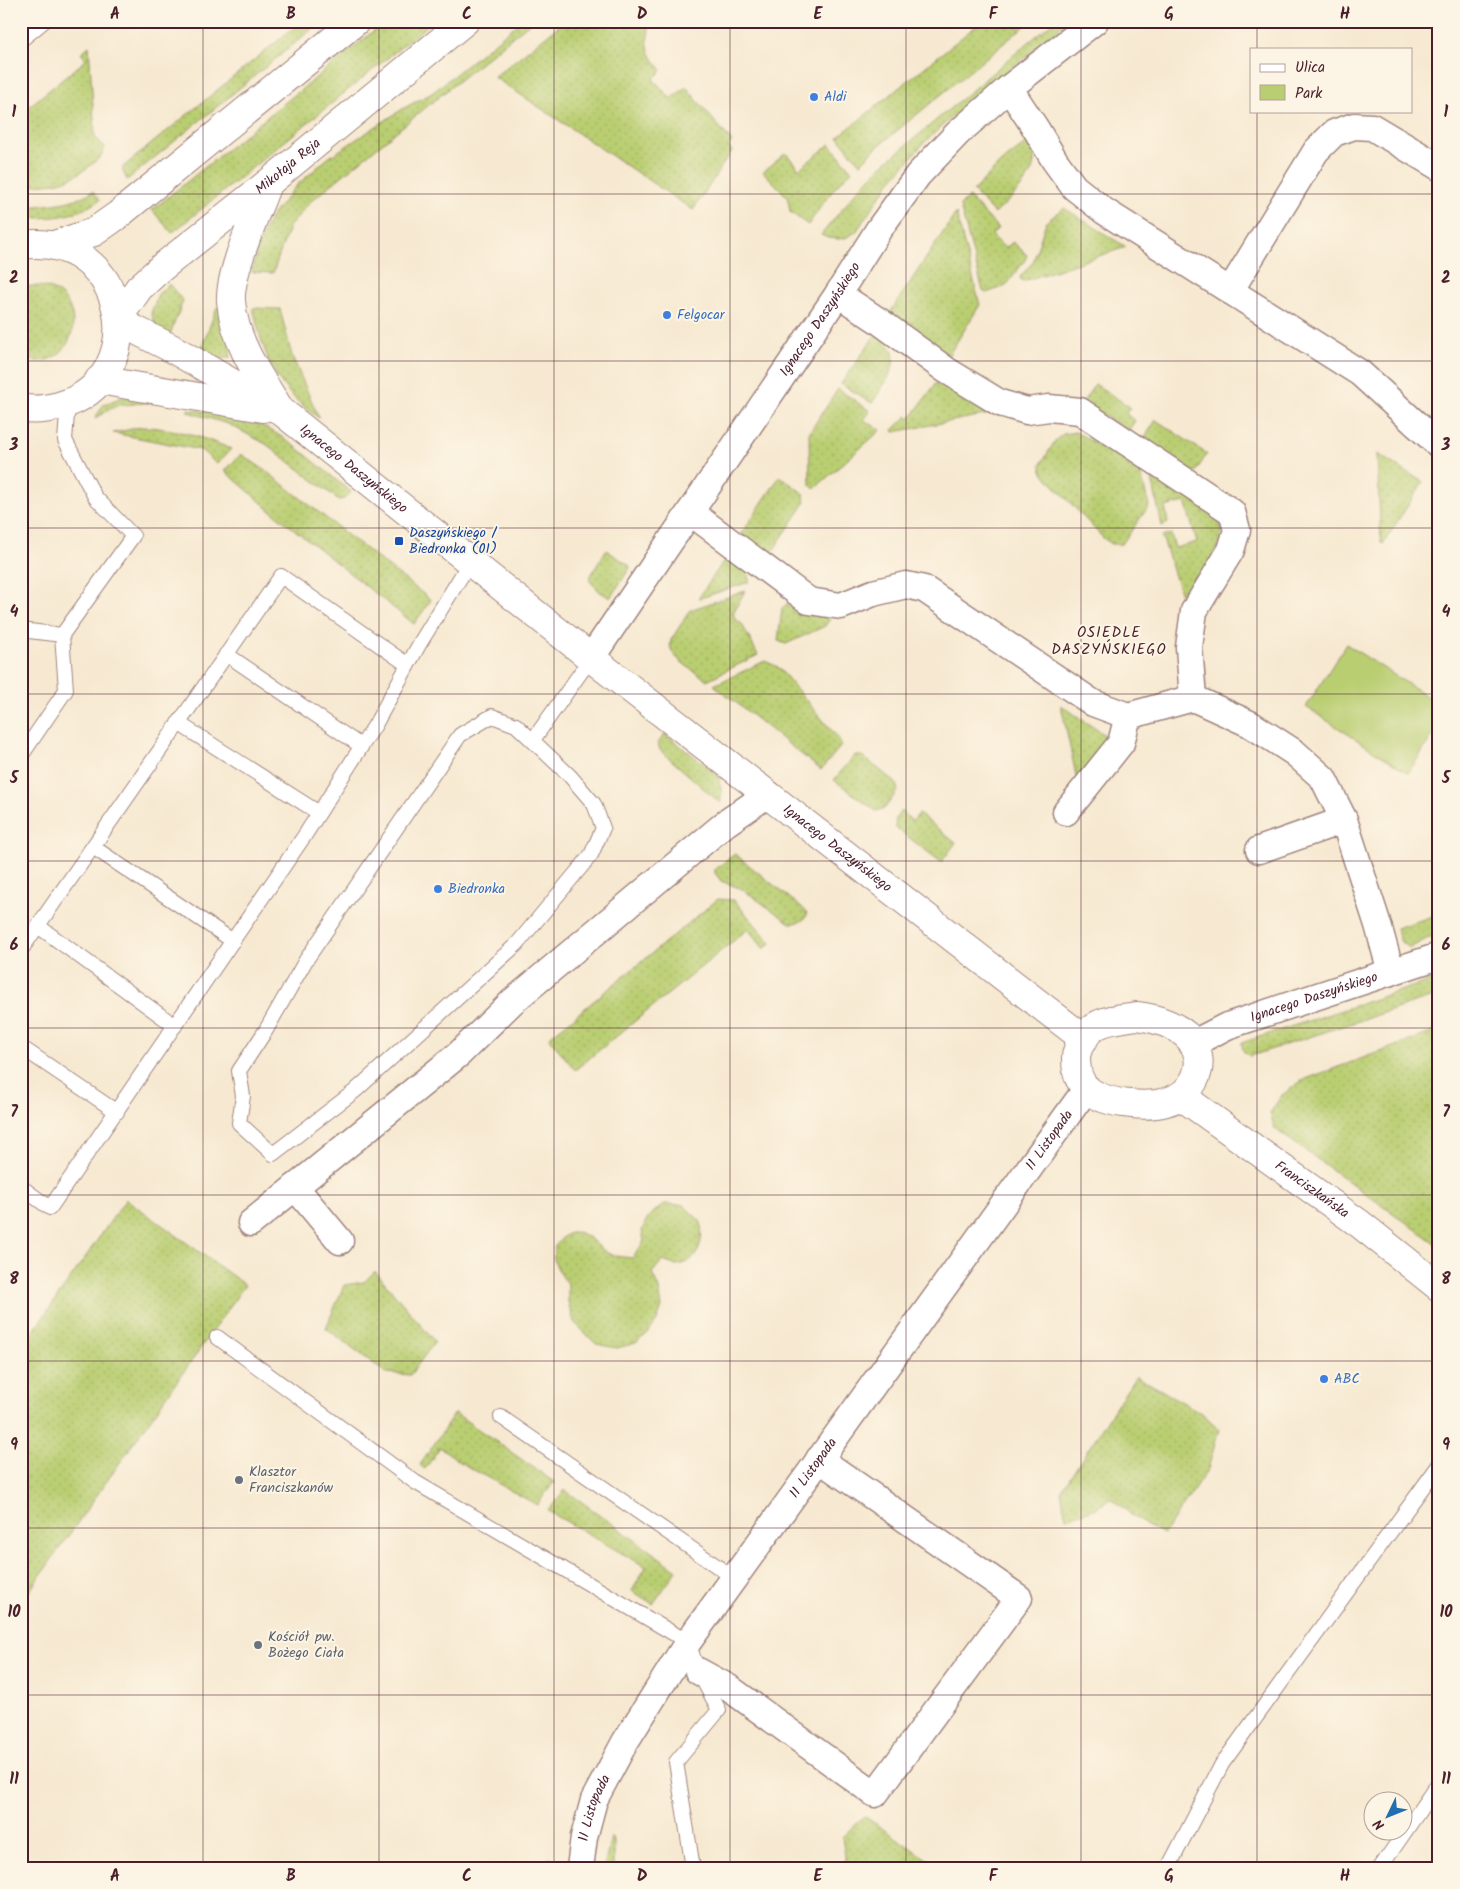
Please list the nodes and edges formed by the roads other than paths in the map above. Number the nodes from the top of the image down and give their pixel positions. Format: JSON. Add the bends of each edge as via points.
{"nodes":[{"id":1,"x":44,"y":21,"type":"edge"},
{"id":2,"x":356,"y":21,"type":"edge"},
{"id":3,"x":465,"y":21,"type":"edge"},
{"id":4,"x":1095,"y":21,"type":"edge"},
{"id":5,"x":21,"y":40,"type":"edge"},
{"id":6,"x":1009,"y":88,"type":"junction"},
{"id":7,"x":1439,"y":167,"type":"edge"},
{"id":8,"x":267,"y":184,"type":"junction"},
{"id":9,"x":21,"y":245,"type":"edge"},
{"id":10,"x":54,"y":246,"type":"junction"},
{"id":11,"x":1230,"y":291,"type":"junction"},
{"id":12,"x":838,"y":294,"type":"junction"},
{"id":13,"x":118,"y":319,"type":"junction"},
{"id":14,"x":99,"y":380,"type":"junction"},
{"id":15,"x":68,"y":404,"type":"junction"},
{"id":16,"x":21,"y":408,"type":"edge"},
{"id":17,"x":281,"y":411,"type":"junction"},
{"id":18,"x":1439,"y":445,"type":"edge"},
{"id":19,"x":690,"y":512,"type":"junction"},
{"id":20,"x":470,"y":562,"type":"junction"},
{"id":21,"x":21,"y":630,"type":"edge"},
{"id":22,"x":62,"y":635,"type":"junction"},
{"id":23,"x":226,"y":654,"type":"junction"},
{"id":24,"x":591,"y":658,"type":"junction"},
{"id":25,"x":408,"y":665,"type":"junction"},
{"id":26,"x":1193,"y":698,"type":"junction"},
{"id":27,"x":1128,"y":716,"type":"junction"},
{"id":28,"x":178,"y":723,"type":"junction"},
{"id":29,"x":533,"y":740,"type":"junction"},
{"id":30,"x":361,"y":746,"type":"junction"},
{"id":31,"x":21,"y":756,"type":"edge"},
{"id":32,"x":768,"y":794,"type":"junction"},
{"id":33,"x":1066,"y":812,"type":"dead end"},
{"id":34,"x":319,"y":813,"type":"junction"},
{"id":35,"x":1344,"y":820,"type":"junction"},
{"id":36,"x":93,"y":847,"type":"junction"},
{"id":37,"x":1258,"y":850,"type":"dead end"},
{"id":38,"x":38,"y":926,"type":"junction"},
{"id":39,"x":233,"y":941,"type":"junction"},
{"id":40,"x":21,"y":950,"type":"edge"},
{"id":41,"x":1439,"y":956,"type":"edge"},
{"id":42,"x":1391,"y":972,"type":"junction"},
{"id":43,"x":175,"y":1026,"type":"junction"},
{"id":44,"x":1084,"y":1039,"type":"junction"},
{"id":45,"x":1192,"y":1044,"type":"junction"},
{"id":46,"x":21,"y":1048,"type":"edge"},
{"id":47,"x":1086,"y":1088,"type":"junction"},
{"id":48,"x":1181,"y":1096,"type":"junction"},
{"id":49,"x":116,"y":1112,"type":"junction"},
{"id":50,"x":21,"y":1187,"type":"edge"},
{"id":51,"x":295,"y":1187,"type":"junction"},
{"id":52,"x":251,"y":1223,"type":"dead end"},
{"id":53,"x":340,"y":1241,"type":"dead end"},
{"id":54,"x":1439,"y":1287,"type":"edge"},
{"id":55,"x":216,"y":1337,"type":"dead end"},
{"id":56,"x":501,"y":1417,"type":"dead end"},
{"id":57,"x":819,"y":1459,"type":"junction"},
{"id":58,"x":1439,"y":1465,"type":"edge"},
{"id":59,"x":734,"y":1578,"type":"junction"},
{"id":60,"x":688,"y":1642,"type":"junction"},
{"id":61,"x":698,"y":1671,"type":"junction"},
{"id":62,"x":1439,"y":1782,"type":"edge"},
{"id":63,"x":580,"y":1868,"type":"edge"},
{"id":64,"x":693,"y":1868,"type":"edge"},
{"id":65,"x":1168,"y":1868,"type":"edge"},
{"id":66,"x":1380,"y":1868,"type":"edge"}],
"edges":[{"from":1,"to":5,"type":"lane"},
{"from":2,"to":10,"type":"street","via":[[118,215],[94,232]]},
{"from":3,"to":8,"type":"street","name":"Mikołaja Reja"},
{"from":4,"to":6,"type":"street","name":"Ignacego Daszyńskiego"},
{"from":6,"to":11,"type":"street","via":[[1074,187],[1104,211]]},
{"from":6,"to":12,"type":"street","name":"Ignacego Daszyńskiego","via":[[958,133],[918,175]]},
{"from":7,"to":11,"type":"street","via":[[1372,128],[1354,126],[1334,132],[1316,151]]},
{"from":8,"to":13,"type":"street","name":"Mikołaja Reja","via":[[161,268],[139,288]]},
{"from":8,"to":17,"type":"street","name":"Ignacego Daszyńskiego","via":[[232,283],[230,300],[238,337]]},
{"from":9,"to":10,"type":"street"},
{"from":10,"to":13,"type":"street","via":[[74,252],[100,274],[114,298]]},
{"from":11,"to":18,"type":"street","via":[[1360,373]]},
{"from":12,"to":19,"type":"street","name":"Ignacego Daszyńskiego"},
{"from":12,"to":26,"type":"street","via":[[946,370],[1000,403],[1027,411],[1049,408],[1080,411],[1232,512],[1237,530],[1231,550],[1194,610],[1189,648]]},
{"from":13,"to":14,"type":"street","via":[[118,340],[112,361]]},
{"from":13,"to":17,"type":"street","name":"Ignacego Daszyńskiego"},
{"from":14,"to":15,"type":"street"},
{"from":14,"to":17,"type":"street","name":"Ignacego Daszyńskiego"},
{"from":15,"to":16,"type":"street","via":[[47,409]]},
{"from":15,"to":22,"type":"lane","via":[[65,440],[95,497],[133,536]]},
{"from":17,"to":20,"type":"street","name":"Ignacego Daszyńskiego"},
{"from":19,"to":24,"type":"street","name":"Ignacego Daszyńskiego"},
{"from":19,"to":27,"type":"street","via":[[809,601],[842,606],[873,593],[906,585],[924,589],[1093,703]]},
{"from":20,"to":24,"type":"street","name":"Ignacego Daszyńskiego"},
{"from":20,"to":25,"type":"lane"},
{"from":21,"to":22,"type":"lane"},
{"from":22,"to":31,"type":"lane","via":[[66,690]]},
{"from":23,"to":25,"type":"lane","via":[[281,576]]},
{"from":23,"to":28,"type":"lane"},
{"from":23,"to":30,"type":"lane"},
{"from":24,"to":29,"type":"lane"},
{"from":24,"to":32,"type":"street","name":"Ignacego Daszyńskiego"},
{"from":25,"to":30,"type":"lane"},
{"from":26,"to":27,"type":"street"},
{"from":26,"to":35,"type":"street","via":[[1250,724],[1294,753],[1323,778]]},
{"from":27,"to":33,"type":"street","via":[[1121,743]]},
{"from":28,"to":34,"type":"lane"},
{"from":28,"to":36,"type":"lane"},
{"from":29,"to":29,"type":"lane","via":[[516,725],[492,716],[460,735],[306,960],[239,1071],[243,1096],[239,1123],[273,1154],[356,1091],[517,944],[591,855],[603,828],[594,804]]},
{"from":30,"to":34,"type":"lane"},
{"from":32,"to":44,"type":"street","name":"Ignacego Daszyńskiego"},
{"from":32,"to":51,"type":"street","via":[[726,823],[512,1002],[459,1054]]},
{"from":34,"to":39,"type":"lane"},
{"from":35,"to":37,"type":"street"},
{"from":35,"to":42,"type":"street"},
{"from":36,"to":38,"type":"lane"},
{"from":36,"to":39,"type":"lane"},
{"from":38,"to":40,"type":"lane"},
{"from":38,"to":43,"type":"lane"},
{"from":39,"to":43,"type":"lane"},
{"from":41,"to":42,"type":"street","name":"Ignacego Daszyńskiego"},
{"from":42,"to":45,"type":"street","name":"Ignacego Daszyńskiego","via":[[1227,1026]]},
{"from":43,"to":49,"type":"lane"},
{"from":44,"to":45,"type":"street","via":[[1096,1025],[1137,1016],[1165,1022]]},
{"from":44,"to":47,"type":"street","via":[[1076,1051],[1076,1068]]},
{"from":45,"to":48,"type":"street","via":[[1198,1056],[1198,1073],[1191,1088]]},
{"from":46,"to":49,"type":"lane"},
{"from":47,"to":48,"type":"street","via":[[1099,1096],[1139,1104],[1165,1103]]},
{"from":47,"to":57,"type":"street","name":"11 Listopada"},
{"from":48,"to":54,"type":"street","name":"Franciszkańska","via":[[1360,1224]]},
{"from":49,"to":50,"type":"lane","via":[[50,1208]]},
{"from":51,"to":52,"type":"street"},
{"from":51,"to":53,"type":"street"},
{"from":55,"to":60,"type":"lane","via":[[415,1482]]},
{"from":56,"to":59,"type":"lane"},
{"from":57,"to":59,"type":"street","name":"11 Listopada"},
{"from":57,"to":61,"type":"street","via":[[1018,1598],[875,1794],[728,1688]]},
{"from":58,"to":65,"type":"lane","via":[[1222,1764]]},
{"from":59,"to":60,"type":"street","name":"11 Listopada"},
{"from":60,"to":61,"type":"lane"},
{"from":60,"to":63,"type":"street","name":"11 Listopada","via":[[625,1742],[594,1800]]},
{"from":61,"to":64,"type":"lane","via":[[719,1710],[676,1762]]},
{"from":62,"to":66,"type":"lane"}]}
